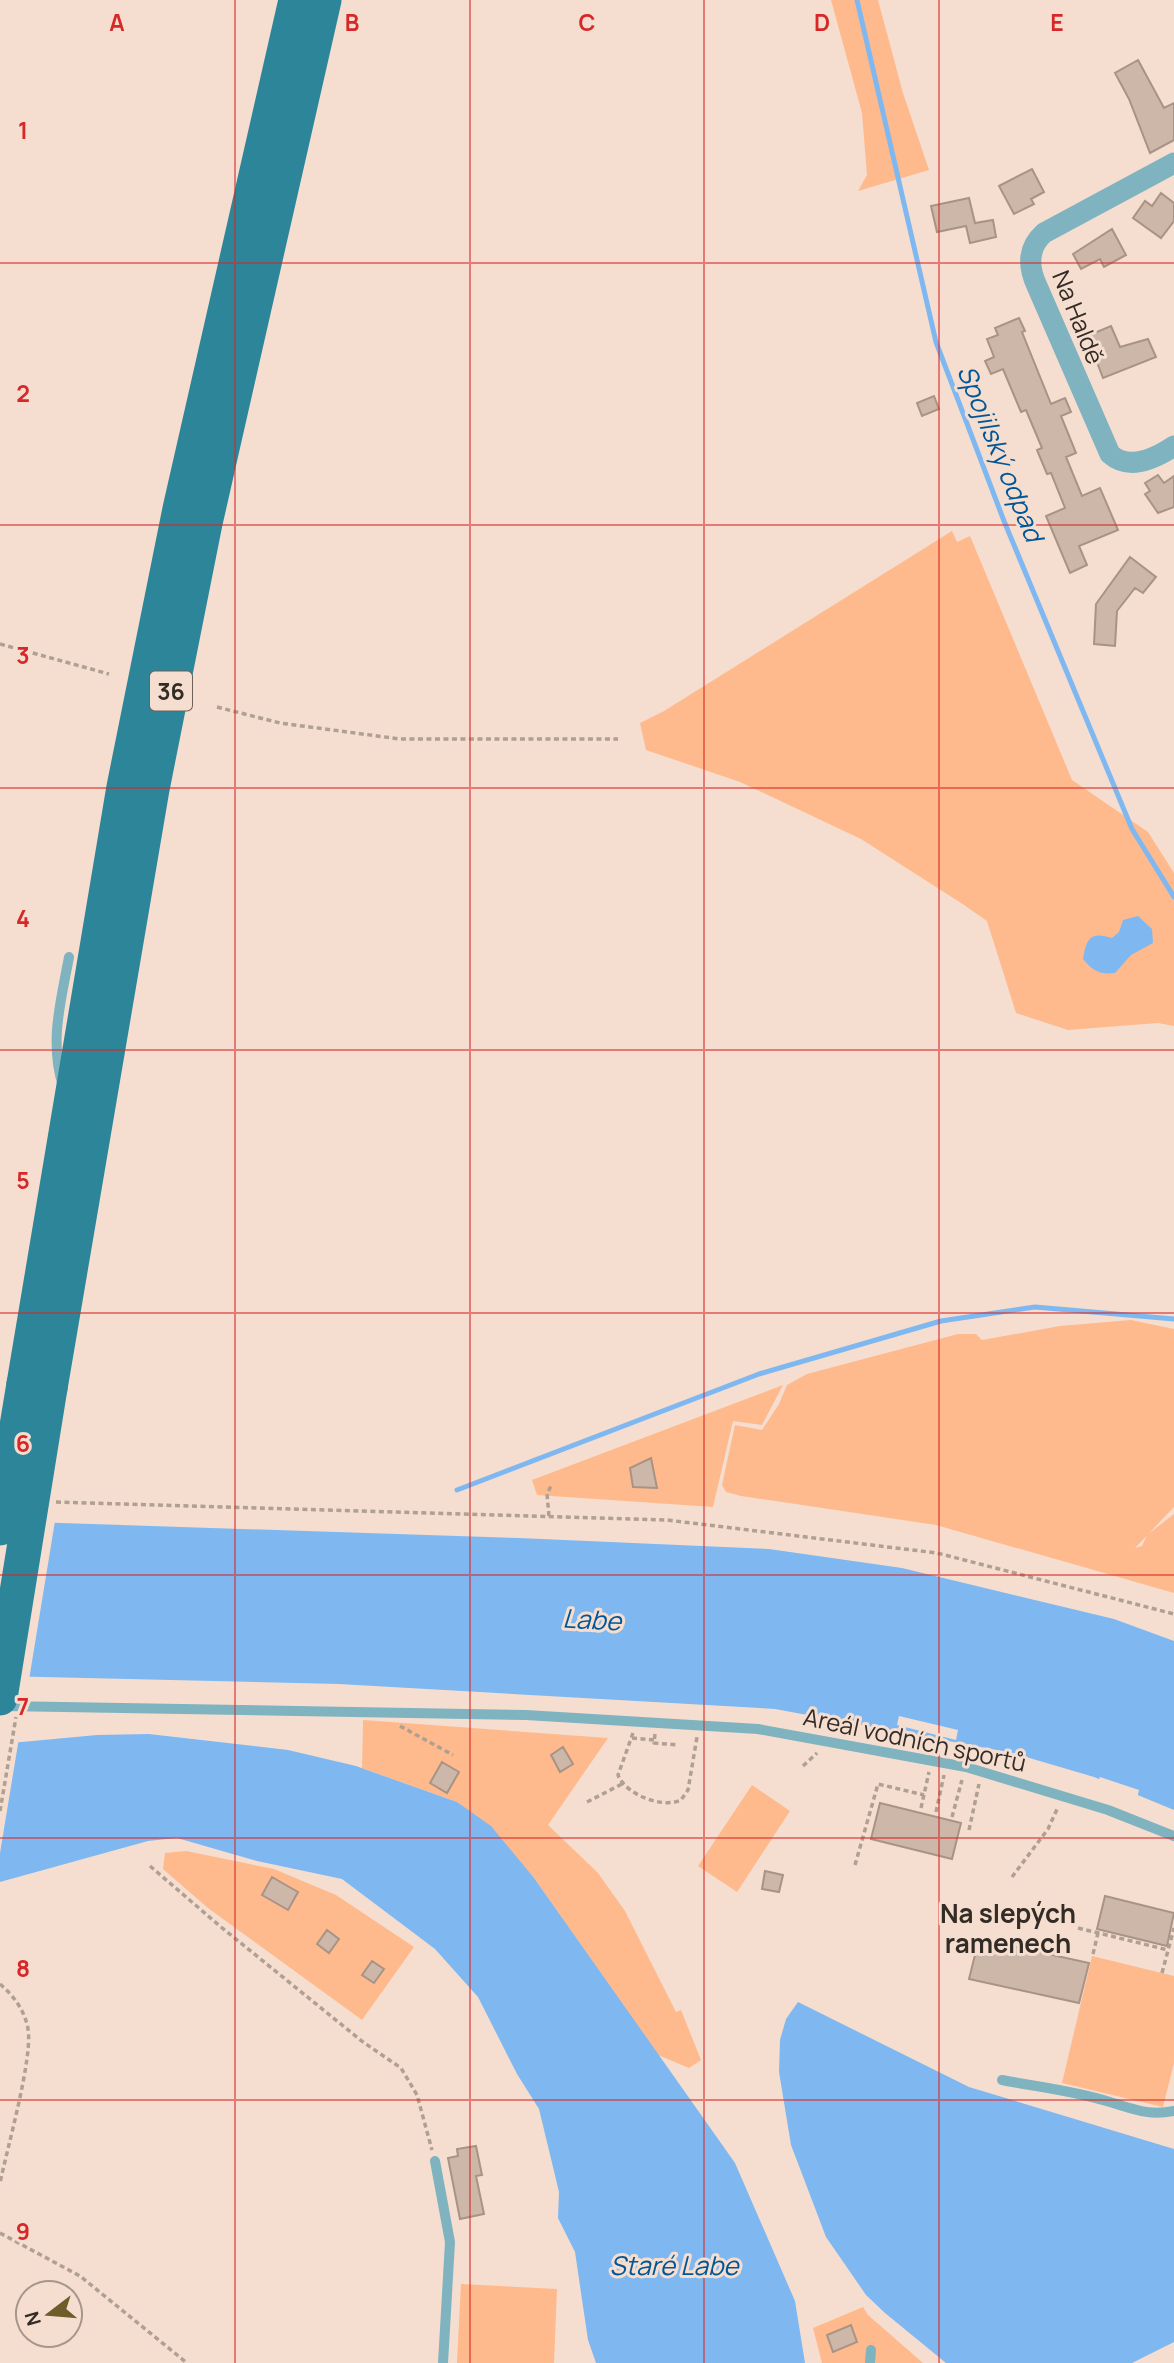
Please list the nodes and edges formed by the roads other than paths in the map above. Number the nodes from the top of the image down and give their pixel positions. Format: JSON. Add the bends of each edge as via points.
{"nodes":[{"id":1,"x":296,"y":0,"type":"edge"},
{"id":2,"x":324,"y":0,"type":"edge"},
{"id":3,"x":1174,"y":163,"type":"edge"},
{"id":4,"x":1174,"y":446,"type":"edge"},
{"id":5,"x":69,"y":957,"type":"dead end"},
{"id":6,"x":69,"y":1105,"type":"junction"},
{"id":7,"x":37,"y":1386,"type":"junction"},
{"id":8,"x":0,"y":1528,"type":"edge"},
{"id":9,"x":0,"y":1698,"type":"edge"},
{"id":10,"x":0,"y":1706,"type":"edge"},
{"id":11,"x":1174,"y":1836,"type":"edge"},
{"id":12,"x":1002,"y":2080,"type":"dead end"},
{"id":13,"x":1174,"y":2111,"type":"edge"},
{"id":14,"x":435,"y":2161,"type":"dead end"},
{"id":15,"x":871,"y":2350,"type":"dead end"},
{"id":16,"x":443,"y":2363,"type":"edge"},
{"id":17,"x":870,"y":2363,"type":"edge"}],
"edges":[{"from":1,"to":6,"type":"main road","number":"36","via":[[177,522],[124,787]]},
{"from":2,"to":7,"type":"main road","number":"36","via":[[205,523]]},
{"from":3,"to":4,"type":"street","name":"Na Haldě","via":[[1044,233],[1033,245],[1030,259],[1037,286],[1110,454],[1119,461],[1141,461]]},
{"from":5,"to":6,"type":"lane","via":[[54,1034],[57,1066]]},
{"from":6,"to":7,"type":"main road","number":"36"},
{"from":7,"to":8,"type":"main road","number":"36","bridge":true},
{"from":7,"to":9,"type":"main road","number":"36","bridge":true},
{"from":10,"to":11,"type":"lane","name":"Areál vodních sportů","via":[[526,1715],[804,1735],[966,1767],[1063,1795]]},
{"from":12,"to":13,"type":"lane","via":[[1110,2101],[1138,2112]]},
{"from":14,"to":16,"type":"lane","via":[[450,2242]]},
{"from":15,"to":17,"type":"lane"}]}
